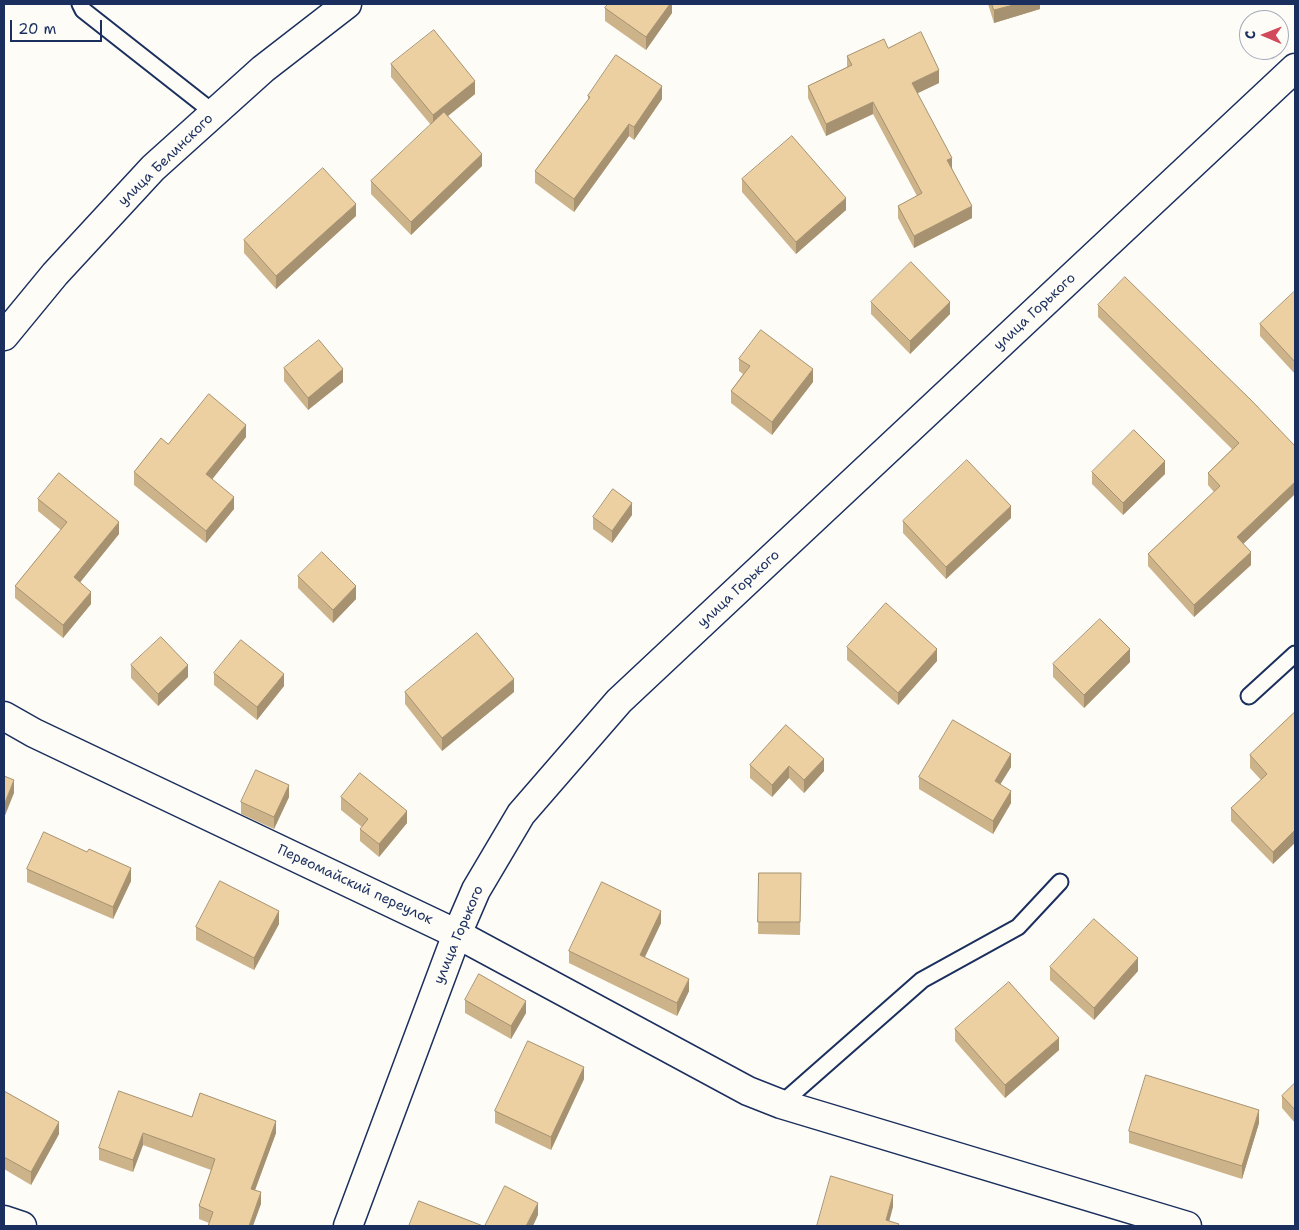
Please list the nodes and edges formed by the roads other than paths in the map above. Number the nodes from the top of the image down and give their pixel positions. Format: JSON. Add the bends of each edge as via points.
{"nodes":[{"id":1,"x":80,"y":4,"type":"edge"},
{"id":2,"x":347,"y":4,"type":"edge"},
{"id":3,"x":1295,"y":68,"type":"edge"},
{"id":4,"x":214,"y":113,"type":"junction"},
{"id":5,"x":4,"y":336,"type":"edge"},
{"id":6,"x":1295,"y":654,"type":"edge"},
{"id":7,"x":1249,"y":696,"type":"dead end"},
{"id":8,"x":4,"y":716,"type":"edge"},
{"id":9,"x":1060,"y":882,"type":"dead end"},
{"id":10,"x":457,"y":934,"type":"junction"},
{"id":11,"x":781,"y":1104,"type":"junction"},
{"id":12,"x":4,"y":1220,"type":"edge"},
{"id":13,"x":22,"y":1226,"type":"edge"},
{"id":14,"x":348,"y":1226,"type":"edge"},
{"id":15,"x":1187,"y":1226,"type":"edge"}],
"edges":[{"from":1,"to":4,"type":"lane","via":[[83,10]]},
{"from":2,"to":4,"type":"street","name":"улица Белинского","via":[[263,69]]},
{"from":3,"to":10,"type":"street","name":"улица Горького","via":[[619,701],[521,814],[476,890]]},
{"from":4,"to":5,"type":"street","name":"улица Белинского","via":[[147,175],[55,274]]},
{"from":6,"to":7,"type":"lane"},
{"from":8,"to":10,"type":"street","name":"Первомайский переулок"},
{"from":9,"to":11,"type":"lane","via":[[1018,927],[922,980]]},
{"from":10,"to":11,"type":"street","name":"Первомайский переулок","via":[[748,1091]]},
{"from":10,"to":14,"type":"street","name":"улица Горького"},
{"from":11,"to":15,"type":"street","name":"Первомайский переулок"},
{"from":12,"to":13,"type":"street"}]}
